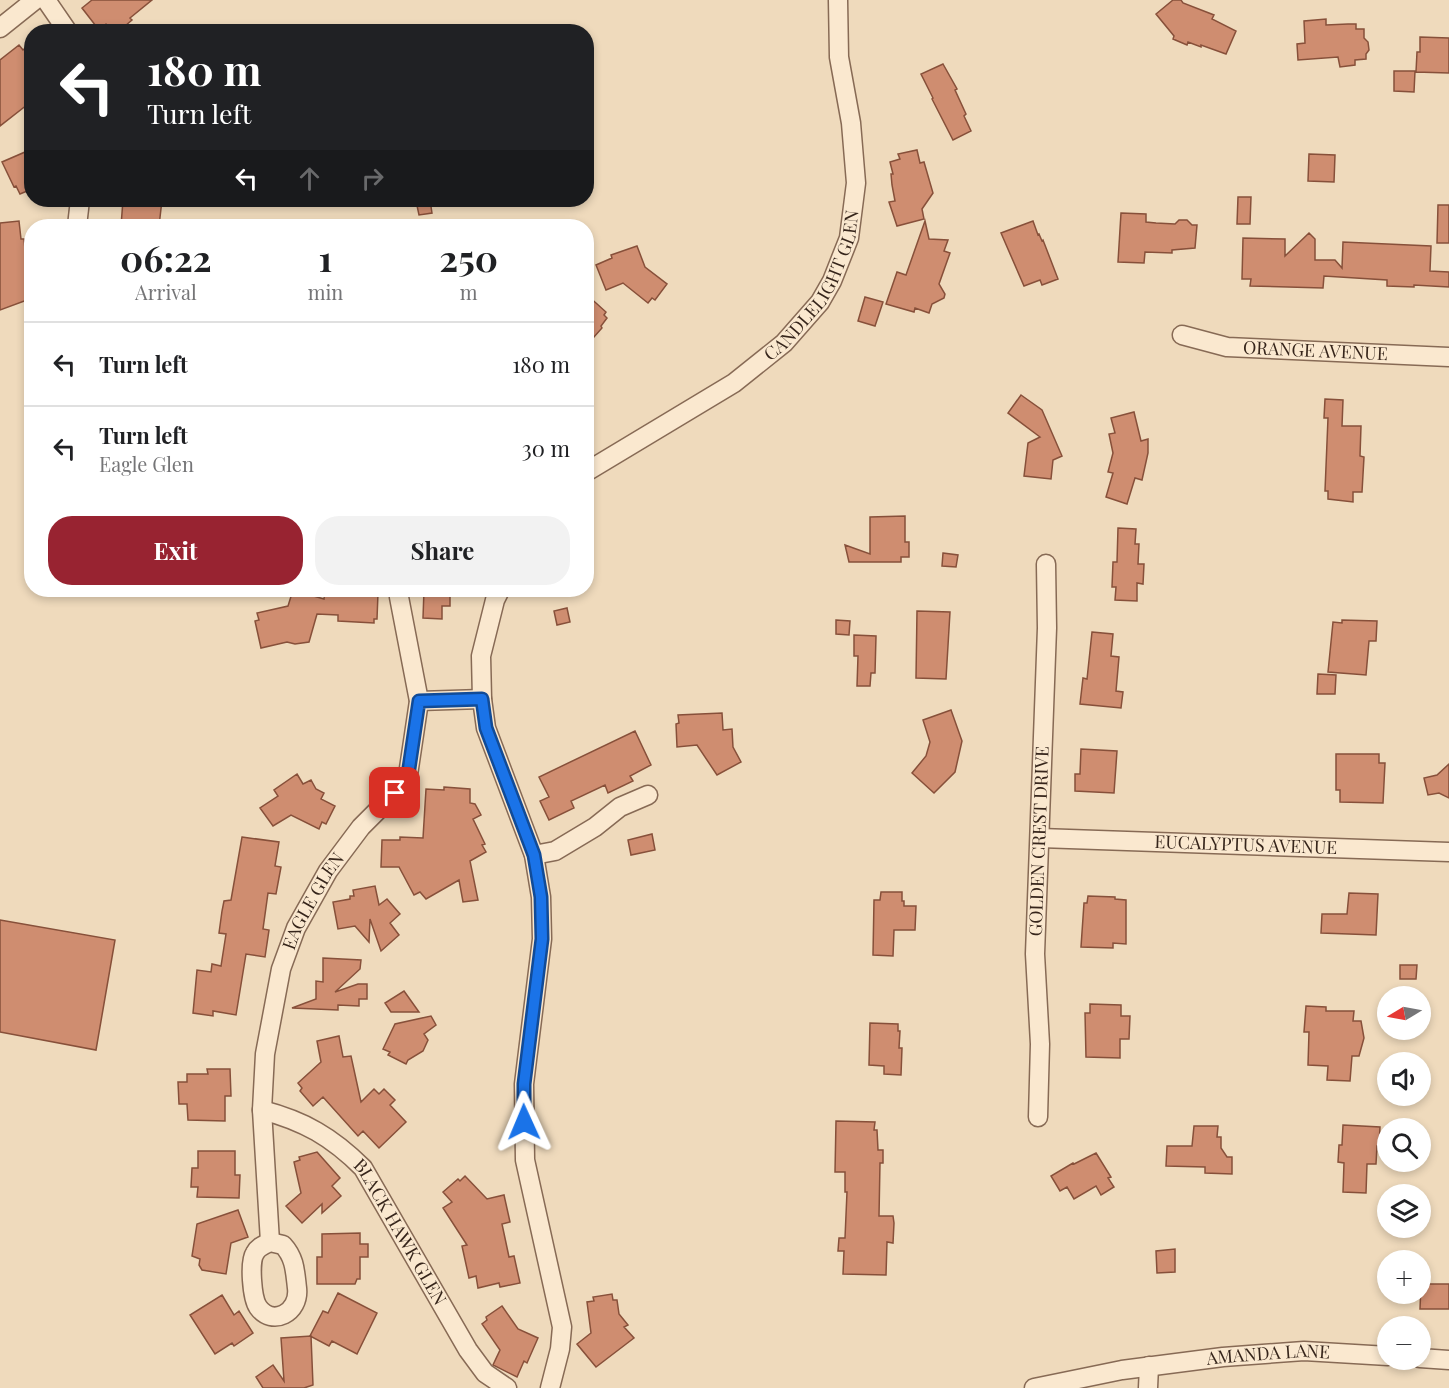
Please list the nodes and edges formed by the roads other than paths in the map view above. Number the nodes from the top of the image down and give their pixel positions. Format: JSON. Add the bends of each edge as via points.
{"nodes":[{"id":1,"x":35,"y":0,"type":"edge"},
{"id":2,"x":46,"y":0,"type":"edge"},
{"id":3,"x":838,"y":0,"type":"edge"},
{"id":4,"x":62,"y":24,"type":"edge"},
{"id":5,"x":0,"y":28,"type":"edge"},
{"id":6,"x":1182,"y":335,"type":"dead end"},
{"id":7,"x":1449,"y":357,"type":"edge"},
{"id":8,"x":594,"y":467,"type":"edge"},
{"id":9,"x":1046,"y":564,"type":"dead end"},
{"id":10,"x":399,"y":597,"type":"edge"},
{"id":11,"x":496,"y":597,"type":"edge"},
{"id":12,"x":482,"y":699,"type":"junction"},
{"id":13,"x":419,"y":701,"type":"junction"},
{"id":14,"x":648,"y":795,"type":"dead end"},
{"id":15,"x":1040,"y":838,"type":"junction"},
{"id":16,"x":1449,"y":852,"type":"edge"},
{"id":17,"x":534,"y":855,"type":"junction"},
{"id":18,"x":262,"y":1110,"type":"junction"},
{"id":19,"x":1038,"y":1117,"type":"dead end"},
{"id":20,"x":270,"y":1242,"type":"dead end"},
{"id":21,"x":1377,"y":1355,"type":"edge"},
{"id":22,"x":1431,"y":1359,"type":"edge"},
{"id":23,"x":1449,"y":1360,"type":"edge"},
{"id":24,"x":1149,"y":1366,"type":"junction"},
{"id":25,"x":507,"y":1388,"type":"edge"},
{"id":26,"x":550,"y":1388,"type":"edge"},
{"id":27,"x":1034,"y":1388,"type":"edge"},
{"id":28,"x":1148,"y":1388,"type":"edge"}],
"edges":[{"from":1,"to":5,"type":"street"},
{"from":2,"to":4,"type":"street"},
{"from":3,"to":8,"type":"street","name":"CANDLELIGHT GLEN","via":[[839,57],[851,123],[856,183],[849,238],[832,280],[820,302],[784,343],[734,383]]},
{"from":6,"to":7,"type":"street","name":"ORANGE AVENUE","via":[[1227,346]]},
{"from":9,"to":15,"type":"street","name":"GOLDEN CREST DRIVE"},
{"from":10,"to":13,"type":"street","name":"EAGLE GLEN"},
{"from":11,"to":12,"type":"street","via":[[481,656]]},
{"from":12,"to":13,"type":"street"},
{"from":12,"to":17,"type":"street","via":[[486,728]]},
{"from":13,"to":18,"type":"street","name":"EAGLE GLEN","via":[[408,775],[328,871],[296,928],[281,969],[270,1027]]},
{"from":14,"to":17,"type":"street","via":[[620,807],[555,852]]},
{"from":15,"to":16,"type":"street","name":"EUCALYPTUS AVENUE"},
{"from":15,"to":19,"type":"street","name":"GOLDEN CREST DRIVE","via":[[1035,954],[1040,1044]]},
{"from":17,"to":26,"type":"street","via":[[542,939],[524,1084],[525,1160],[562,1327]]},
{"from":18,"to":20,"type":"street","name":"EAGLE GLEN"},
{"from":18,"to":25,"type":"street","name":"BLACK HAWK GLEN","via":[[293,1118],[341,1146],[363,1168],[468,1350],[485,1373]]},
{"from":21,"to":24,"type":"street","name":"AMANDA LANE","via":[[1304,1351]]},
{"from":22,"to":23,"type":"street"},
{"from":24,"to":27,"type":"street","name":"AMANDA LANE"},
{"from":24,"to":28,"type":"street"}]}
